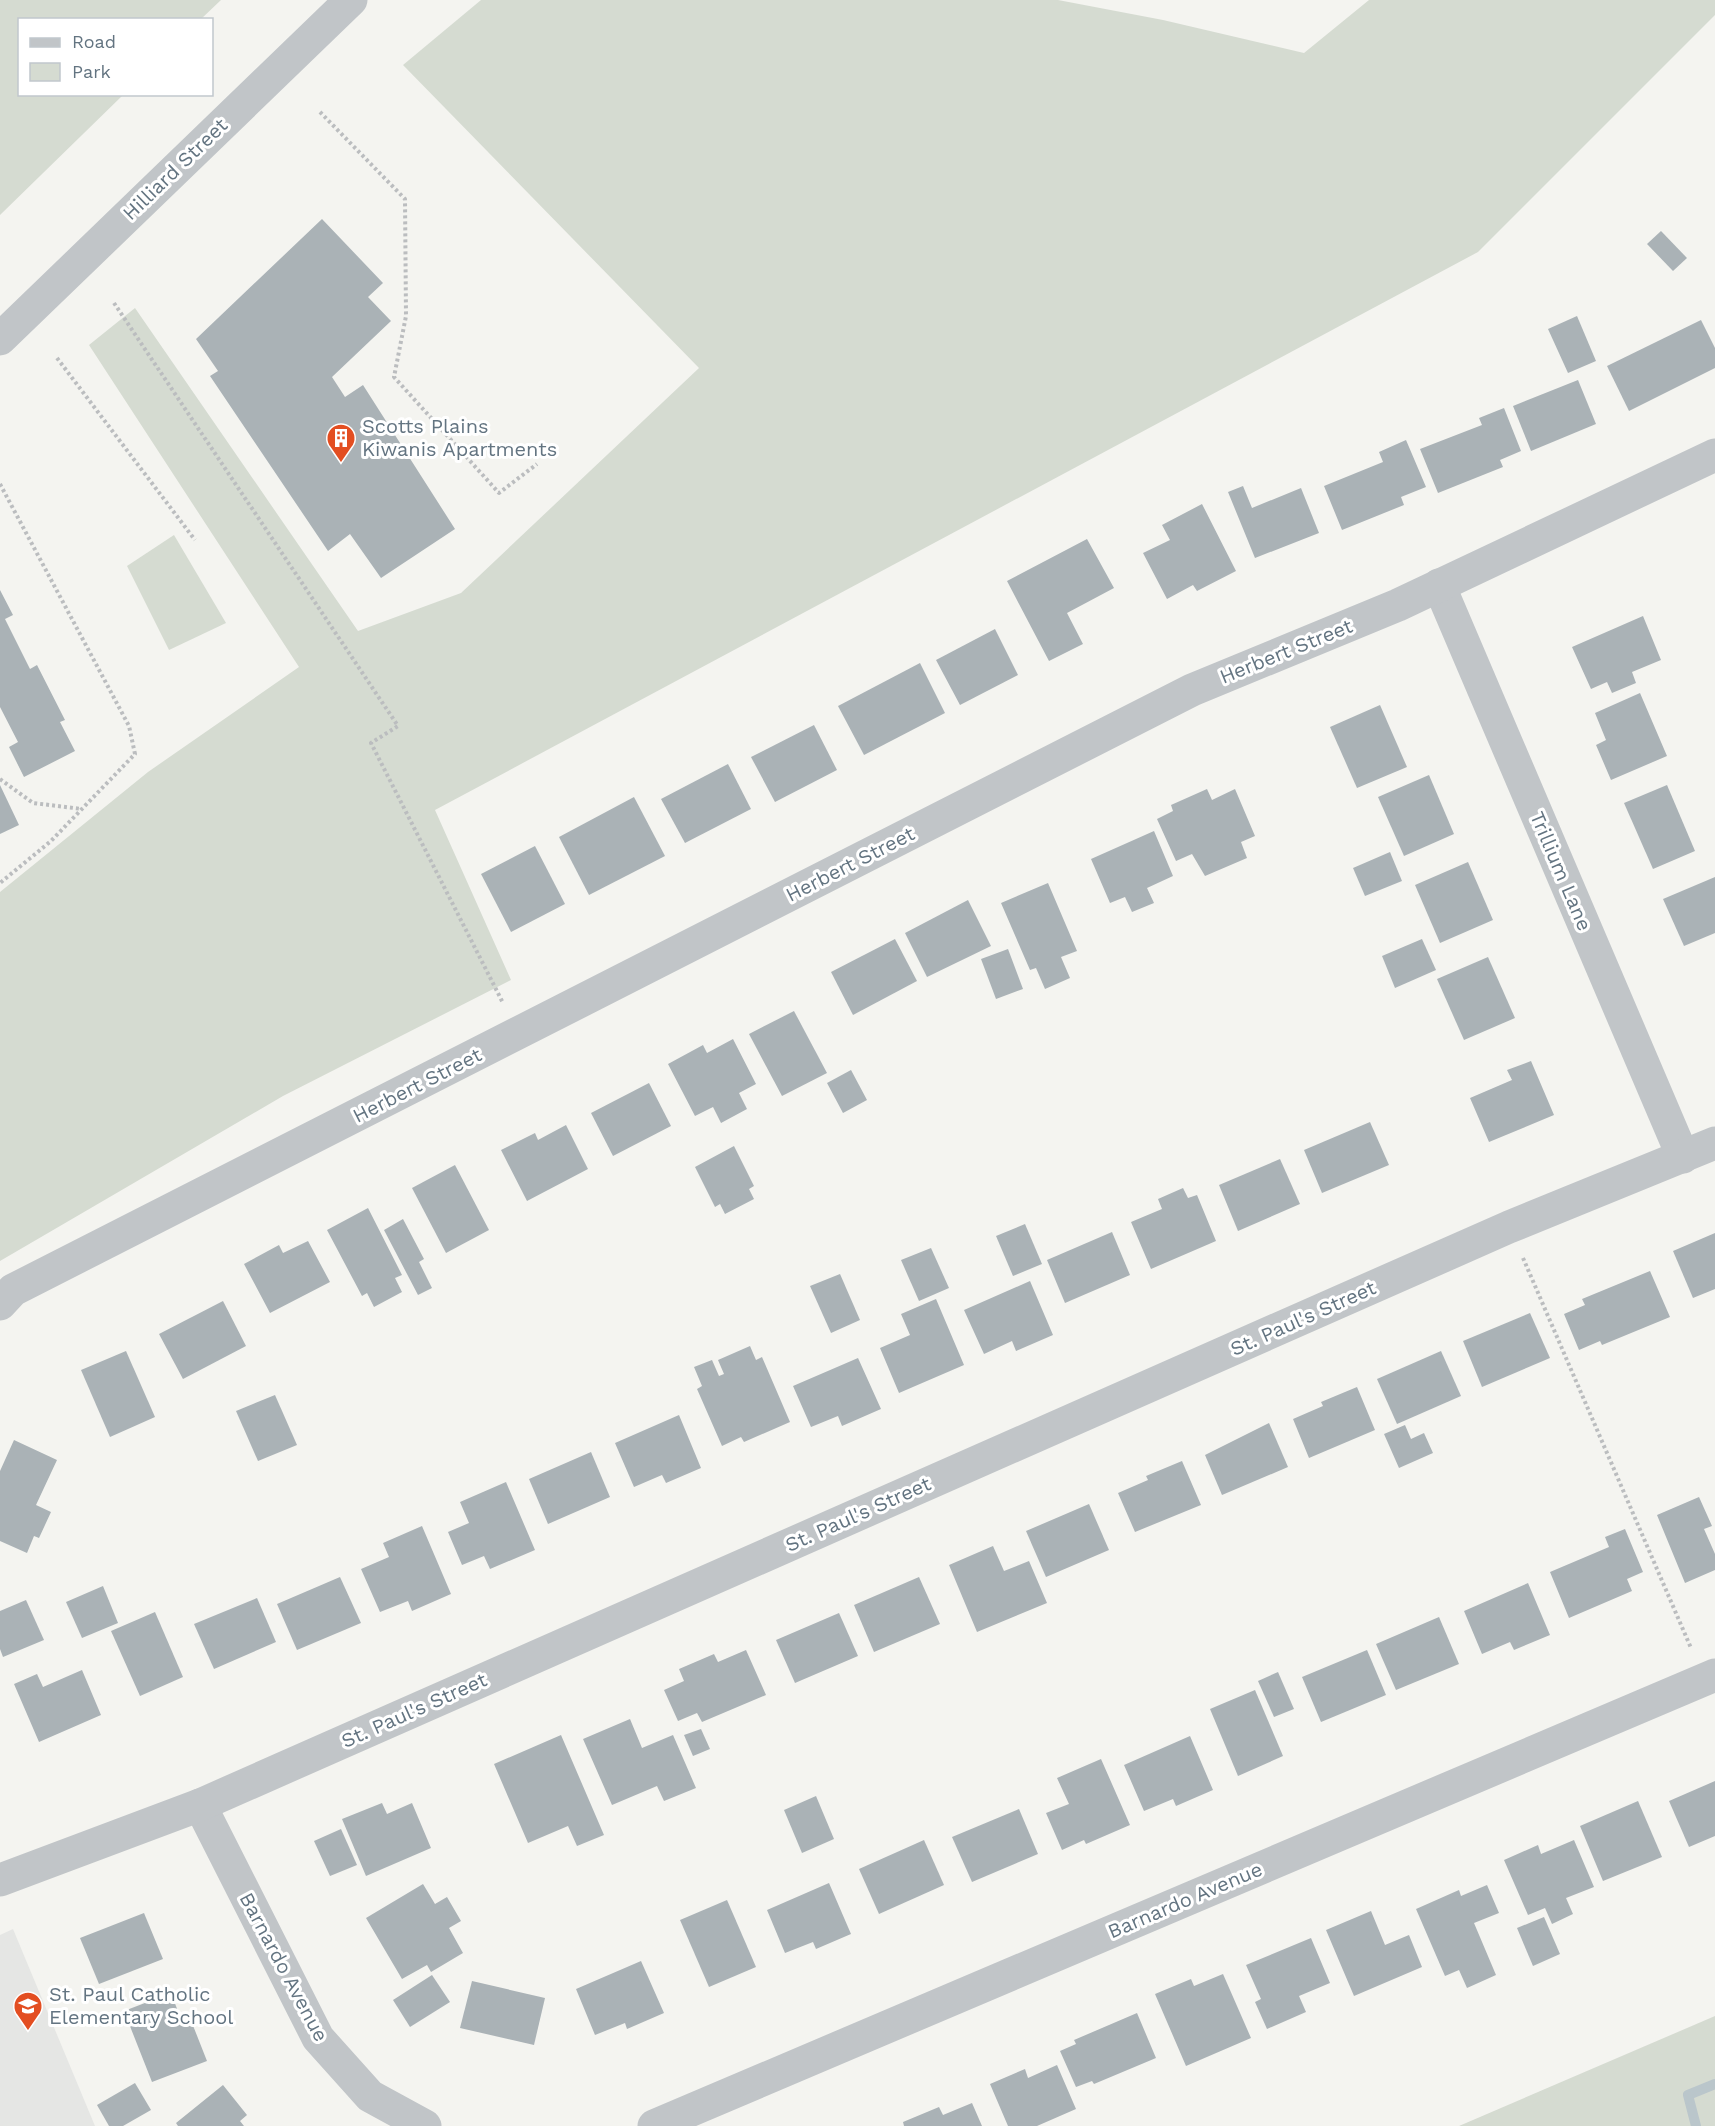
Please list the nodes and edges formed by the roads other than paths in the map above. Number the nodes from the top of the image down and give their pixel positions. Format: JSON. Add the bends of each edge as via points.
{"nodes":[{"id":1,"x":351,"y":0,"type":"edge"},
{"id":2,"x":0,"y":339,"type":"edge"},
{"id":3,"x":1715,"y":455,"type":"edge"},
{"id":4,"x":1439,"y":585,"type":"junction"},
{"id":5,"x":1715,"y":1143,"type":"edge"},
{"id":6,"x":1683,"y":1157,"type":"junction"},
{"id":7,"x":0,"y":1304,"type":"edge"},
{"id":8,"x":1710,"y":1677,"type":"edge"},
{"id":9,"x":200,"y":1805,"type":"junction"},
{"id":10,"x":0,"y":1879,"type":"edge"},
{"id":11,"x":425,"y":2126,"type":"edge"},
{"id":12,"x":654,"y":2126,"type":"edge"}],
"edges":[{"from":1,"to":2,"type":"street","name":"Hilliard Street"},
{"from":3,"to":4,"type":"street","name":"Herbert Street"},
{"from":4,"to":6,"type":"street","name":"Trillium Lane"},
{"from":4,"to":7,"type":"street","name":"Herbert Street","via":[[1191,690],[13,1290]]},
{"from":5,"to":6,"type":"street","name":"St. Paul's Street"},
{"from":6,"to":9,"type":"street","name":"St. Paul's Street","via":[[1509,1227]]},
{"from":8,"to":12,"type":"street","name":"Barnardo Avenue"},
{"from":9,"to":10,"type":"street","name":"St. Paul's Street"},
{"from":9,"to":11,"type":"street","name":"Barnardo Avenue","via":[[318,2038],[370,2096]]}]}
